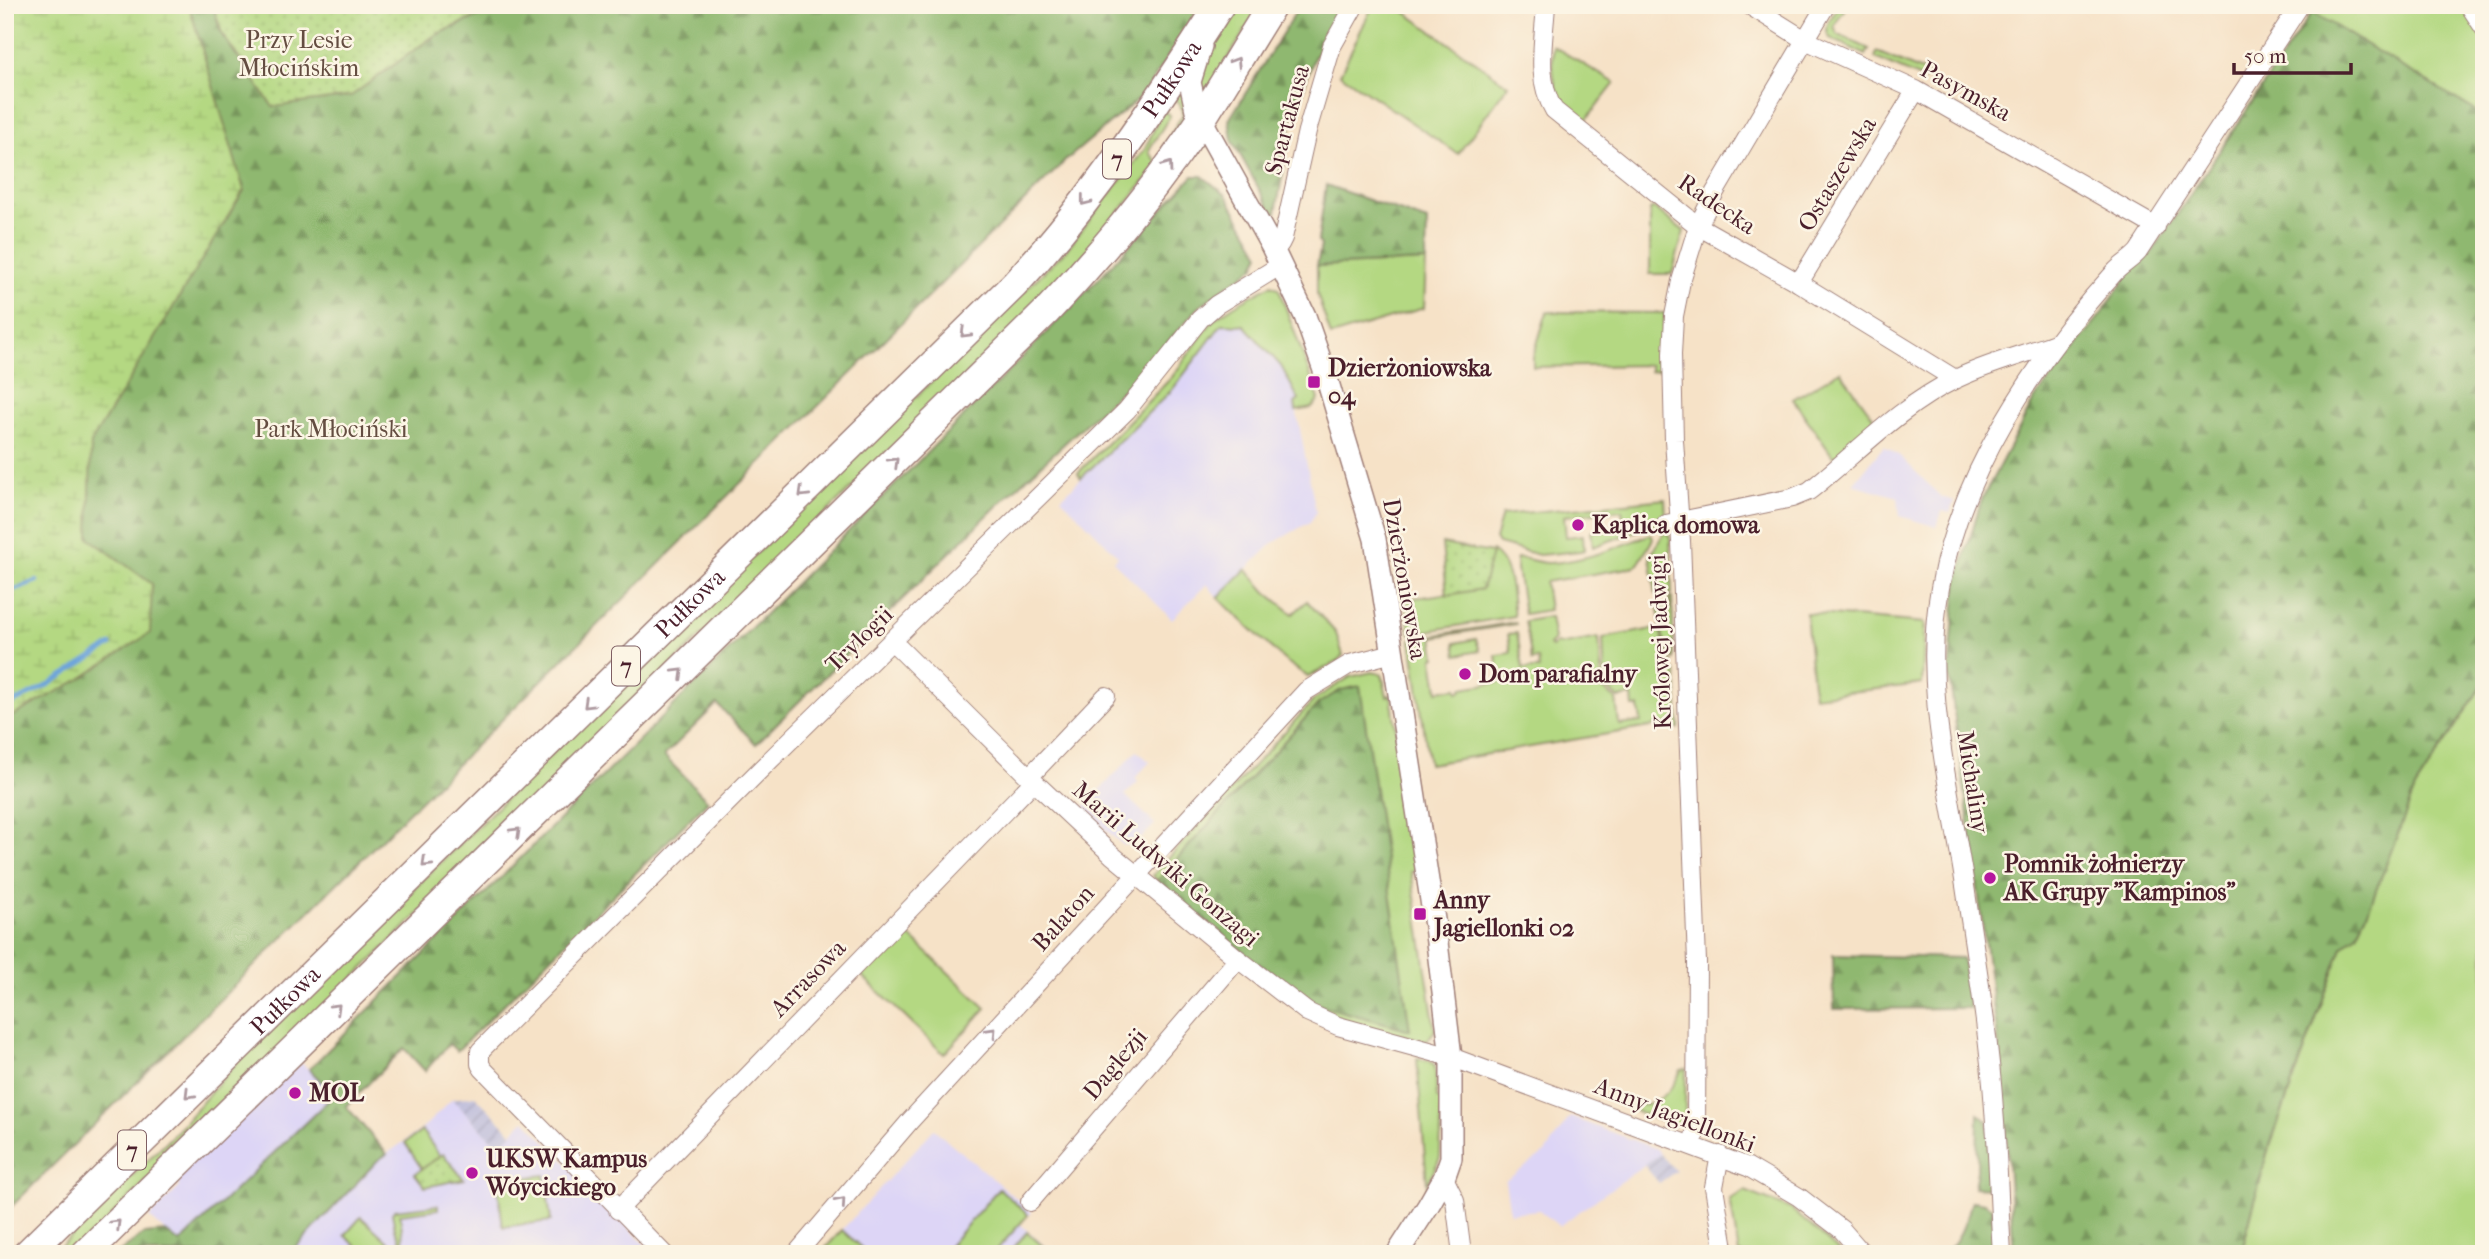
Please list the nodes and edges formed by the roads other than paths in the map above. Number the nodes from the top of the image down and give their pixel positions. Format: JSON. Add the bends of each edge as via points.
{"nodes":[{"id":1,"x":1272,"y":5,"type":"edge"},
{"id":2,"x":1355,"y":5,"type":"edge"},
{"id":3,"x":1546,"y":5,"type":"edge"},
{"id":4,"x":1749,"y":5,"type":"edge"},
{"id":5,"x":1826,"y":5,"type":"edge"},
{"id":6,"x":2300,"y":5,"type":"edge"},
{"id":7,"x":2469,"y":5,"type":"edge"},
{"id":8,"x":1214,"y":15,"type":"edge"},
{"id":9,"x":2484,"y":28,"type":"edge"},
{"id":10,"x":1805,"y":40,"type":"junction"},
{"id":11,"x":1916,"y":90,"type":"junction"},
{"id":12,"x":1201,"y":120,"type":"junction"},
{"id":13,"x":1698,"y":226,"type":"junction"},
{"id":14,"x":2155,"y":227,"type":"junction"},
{"id":15,"x":1276,"y":256,"type":"junction"},
{"id":16,"x":1799,"y":283,"type":"junction"},
{"id":17,"x":2055,"y":343,"type":"junction"},
{"id":18,"x":1955,"y":379,"type":"junction"},
{"id":19,"x":1680,"y":521,"type":"junction"},
{"id":20,"x":892,"y":641,"type":"junction"},
{"id":21,"x":1393,"y":653,"type":"junction"},
{"id":22,"x":1106,"y":696,"type":"dead end"},
{"id":23,"x":1031,"y":779,"type":"junction"},
{"id":24,"x":1137,"y":874,"type":"junction"},
{"id":25,"x":1238,"y":959,"type":"junction"},
{"id":26,"x":1451,"y":1056,"type":"junction"},
{"id":27,"x":1692,"y":1146,"type":"junction"},
{"id":28,"x":1720,"y":1155,"type":"junction"},
{"id":29,"x":1444,"y":1178,"type":"junction"},
{"id":30,"x":1030,"y":1202,"type":"dead end"},
{"id":31,"x":618,"y":1209,"type":"junction"},
{"id":32,"x":27,"y":1254,"type":"edge"},
{"id":33,"x":85,"y":1254,"type":"edge"},
{"id":34,"x":664,"y":1254,"type":"edge"},
{"id":35,"x":796,"y":1254,"type":"edge"},
{"id":36,"x":1397,"y":1254,"type":"edge"},
{"id":37,"x":1462,"y":1254,"type":"edge"},
{"id":38,"x":1725,"y":1254,"type":"edge"},
{"id":39,"x":1863,"y":1254,"type":"edge"},
{"id":40,"x":2001,"y":1254,"type":"edge"}],
"edges":[{"from":12,"to":1,"type":"highway","name":"Pułkowa","number":"7","one_way":true},
{"from":2,"to":15,"type":"street","name":"Spartakusa","via":[[1332,46]]},
{"from":3,"to":13,"type":"street","name":"Radecka","via":[[1542,67],[1544,89],[1554,110]]},
{"from":4,"to":10,"type":"street","name":"Pasymska"},
{"from":5,"to":10,"type":"street","name":"Królowej Jadwigi"},
{"from":6,"to":14,"type":"street","name":"Michaliny"},
{"from":7,"to":9,"type":"street"},
{"from":8,"to":12,"type":"street","name":"Dzierżoniowska","via":[[1190,82]]},
{"from":8,"to":32,"type":"highway","name":"Pułkowa","number":"7","one_way":true,"via":[[1114,163],[1014,285]]},
{"from":10,"to":11,"type":"street","name":"Pasymska"},
{"from":10,"to":13,"type":"street","name":"Królowej Jadwigi"},
{"from":11,"to":14,"type":"street","name":"Pasymska"},
{"from":11,"to":16,"type":"street","name":"Ostaszewska"},
{"from":12,"to":15,"type":"street","name":"Dzierżoniowska"},
{"from":33,"to":12,"type":"highway","name":"Pułkowa","number":"7","one_way":true,"via":[[1046,312],[1134,212]]},
{"from":13,"to":16,"type":"street","name":"Radecka"},
{"from":13,"to":19,"type":"street","name":"Królowej Jadwigi","via":[[1674,316]]},
{"from":14,"to":17,"type":"street","name":"Michaliny"},
{"from":15,"to":20,"type":"street","name":"Trylogii","via":[[1200,319],[1127,410]]},
{"from":15,"to":21,"type":"street","name":"Dzierżoniowska","via":[[1305,316],[1369,512]]},
{"from":16,"to":18,"type":"street","name":"Radecka"},
{"from":17,"to":18,"type":"street"},
{"from":17,"to":40,"type":"street","name":"Michaliny","via":[[1990,444],[1965,499],[1940,589],[1936,624],[1940,737],[1994,1108]]},
{"from":18,"to":19,"type":"street","via":[[1893,419],[1809,491]]},
{"from":19,"to":27,"type":"street","name":"Królowej Jadwigi","via":[[1697,962],[1696,1128]]},
{"from":20,"to":23,"type":"street","name":"Marii Ludwiki Gonzagi"},
{"from":20,"to":31,"type":"street","name":"Trylogii","via":[[483,1046],[479,1057],[483,1069]]},
{"from":21,"to":24,"type":"street","name":"Balaton","via":[[1350,664],[1306,691]]},
{"from":21,"to":26,"type":"street","name":"Dzierżoniowska"},
{"from":22,"to":23,"type":"street","name":"Arrasowa"},
{"from":23,"to":24,"type":"street","name":"Marii Ludwiki Gonzagi"},
{"from":23,"to":31,"type":"street","name":"Arrasowa"},
{"from":24,"to":25,"type":"street","name":"Marii Ludwiki Gonzagi"},
{"from":35,"to":24,"type":"street","name":"Balaton","one_way":true,"via":[[910,1121]]},
{"from":25,"to":26,"type":"street","name":"Marii Ludwiki Gonzagi","via":[[1317,1018]]},
{"from":25,"to":30,"type":"street","name":"Daglezji"},
{"from":26,"to":27,"type":"street","name":"Anny Jagiellonki"},
{"from":26,"to":29,"type":"street","name":"Dzierżoniowska","via":[[1451,1158]]},
{"from":27,"to":28,"type":"street","name":"Anny Jagiellonki"},
{"from":28,"to":38,"type":"street","via":[[1714,1187]]},
{"from":28,"to":39,"type":"street","name":"Anny Jagiellonki","via":[[1799,1197],[1842,1230]]},
{"from":29,"to":36,"type":"street"},
{"from":29,"to":37,"type":"street","via":[[1455,1200]]},
{"from":31,"to":34,"type":"street"}]}
